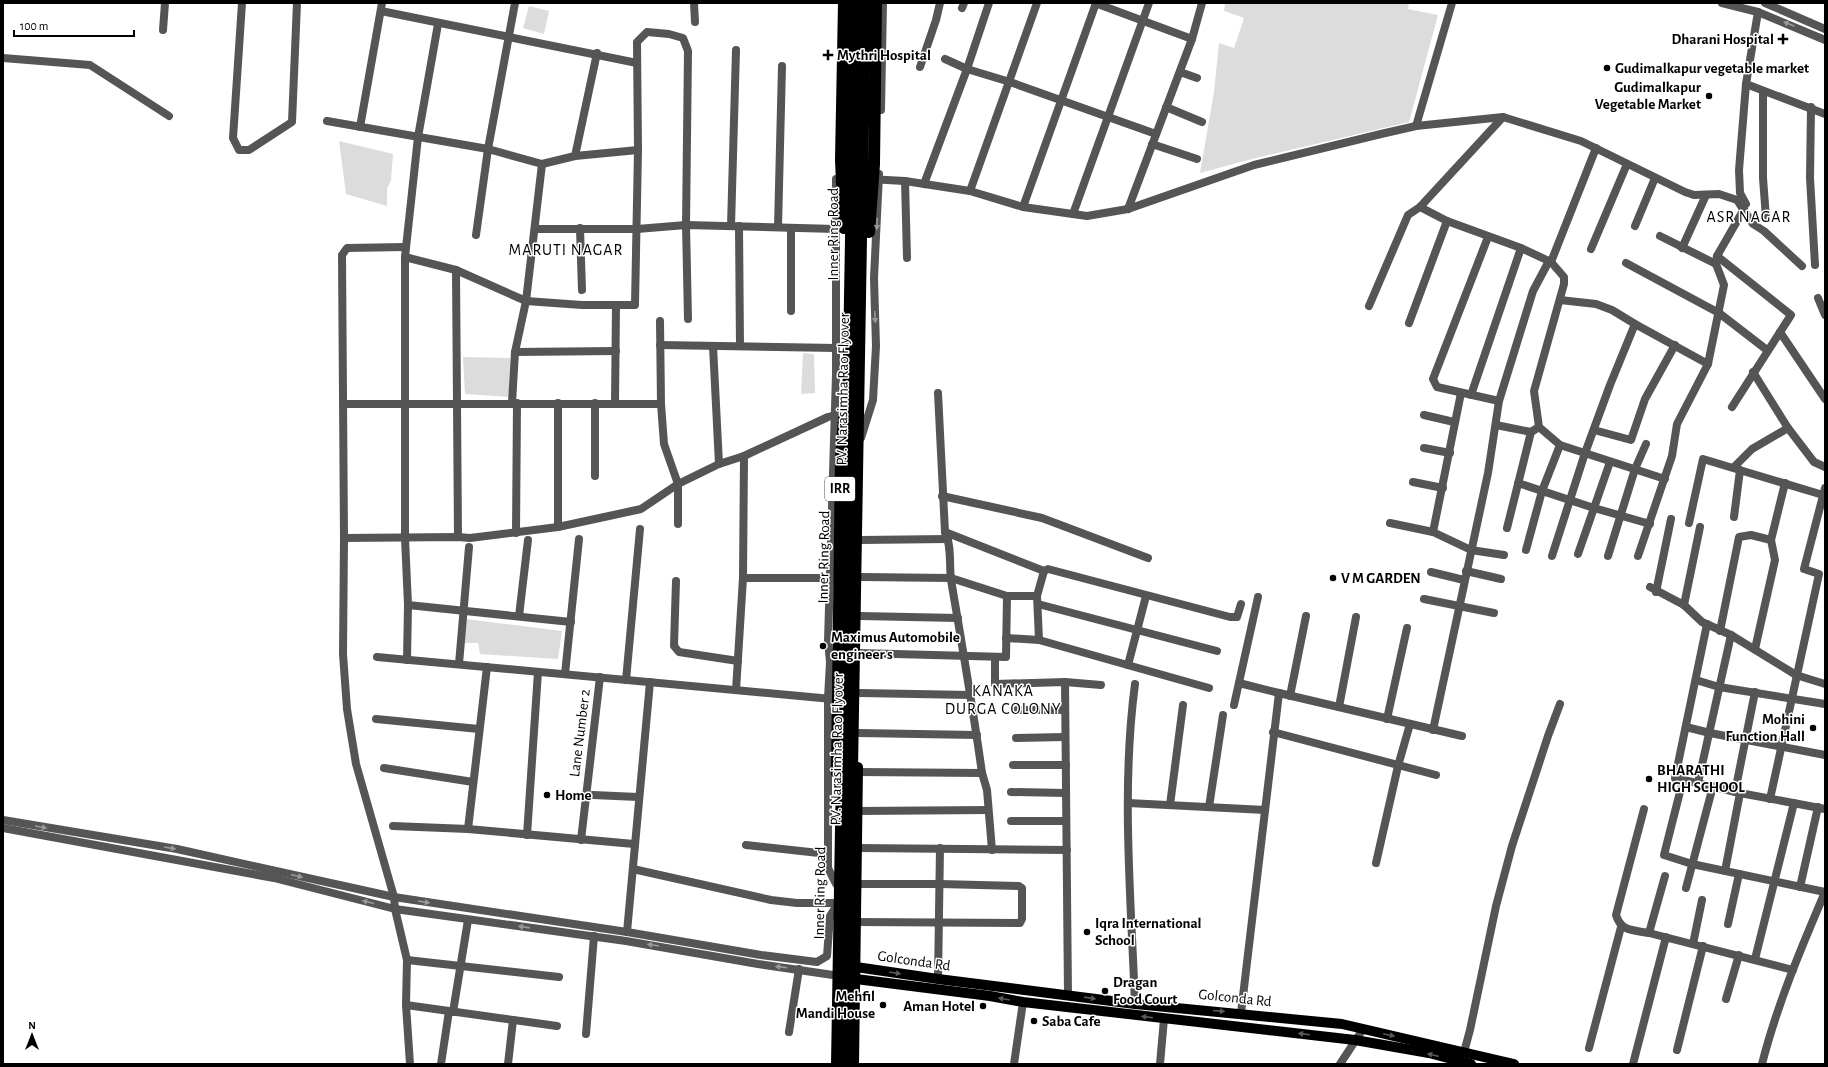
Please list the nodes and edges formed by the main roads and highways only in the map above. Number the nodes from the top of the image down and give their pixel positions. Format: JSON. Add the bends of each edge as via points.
{"nodes":[{"id":1,"x":844,"y":3,"type":"edge"},
{"id":2,"x":851,"y":3,"type":"edge"},
{"id":3,"x":855,"y":3,"type":"edge"},
{"id":4,"x":875,"y":4,"type":"edge"},
{"id":5,"x":854,"y":368,"type":"junction"},
{"id":6,"x":839,"y":560,"type":"junction"},
{"id":7,"x":860,"y":560,"type":"junction"},
{"id":8,"x":856,"y":967,"type":"junction"},
{"id":9,"x":856,"y":979,"type":"junction"},
{"id":10,"x":833,"y":1062,"type":"edge"},
{"id":11,"x":852,"y":1062,"type":"edge"},
{"id":12,"x":1470,"y":1064,"type":"edge"},
{"id":13,"x":1514,"y":1064,"type":"edge"}],
"edges":[{"from":1,"to":5,"type":"highway","via":[[841,176]]},
{"from":2,"to":6,"type":"main road","name":"Inner Ring Road","number":"IRR","via":[[848,104],[848,348],[839,414]]},
{"from":3,"to":5,"type":"highway","name":"P.V. Narasimha Rao Flyover"},
{"from":4,"to":5,"type":"highway","name":"P.V. Narasimha Rao Flyover"},
{"from":4,"to":7,"type":"main road","name":"Inner Ring Road","number":"IRR","via":[[862,278]]},
{"from":5,"to":10,"type":"highway","name":"P.V. Narasimha Rao Flyover"},
{"from":5,"to":11,"type":"highway","name":"P.V. Narasimha Rao Flyover"},
{"from":6,"to":7,"type":"main road"},
{"from":6,"to":10,"type":"main road","name":"Inner Ring Road","number":"IRR","via":[[835,578],[832,698],[836,884]]},
{"from":7,"to":8,"type":"main road","name":"Inner Ring Road","number":"IRR"},
{"from":8,"to":9,"type":"main road","name":"Inner Ring Road"},
{"from":8,"to":13,"type":"main road","name":"Golconda Rd","one_way":true,"via":[[1134,1004],[1342,1024]]},
{"from":9,"to":11,"type":"main road","name":"Inner Ring Road"},
{"from":12,"to":9,"type":"main road","name":"Golconda Rd","one_way":true,"via":[[1429,1053],[1354,1040],[1023,1002]]},
{"from":10,"to":11,"type":"main road"}]}
